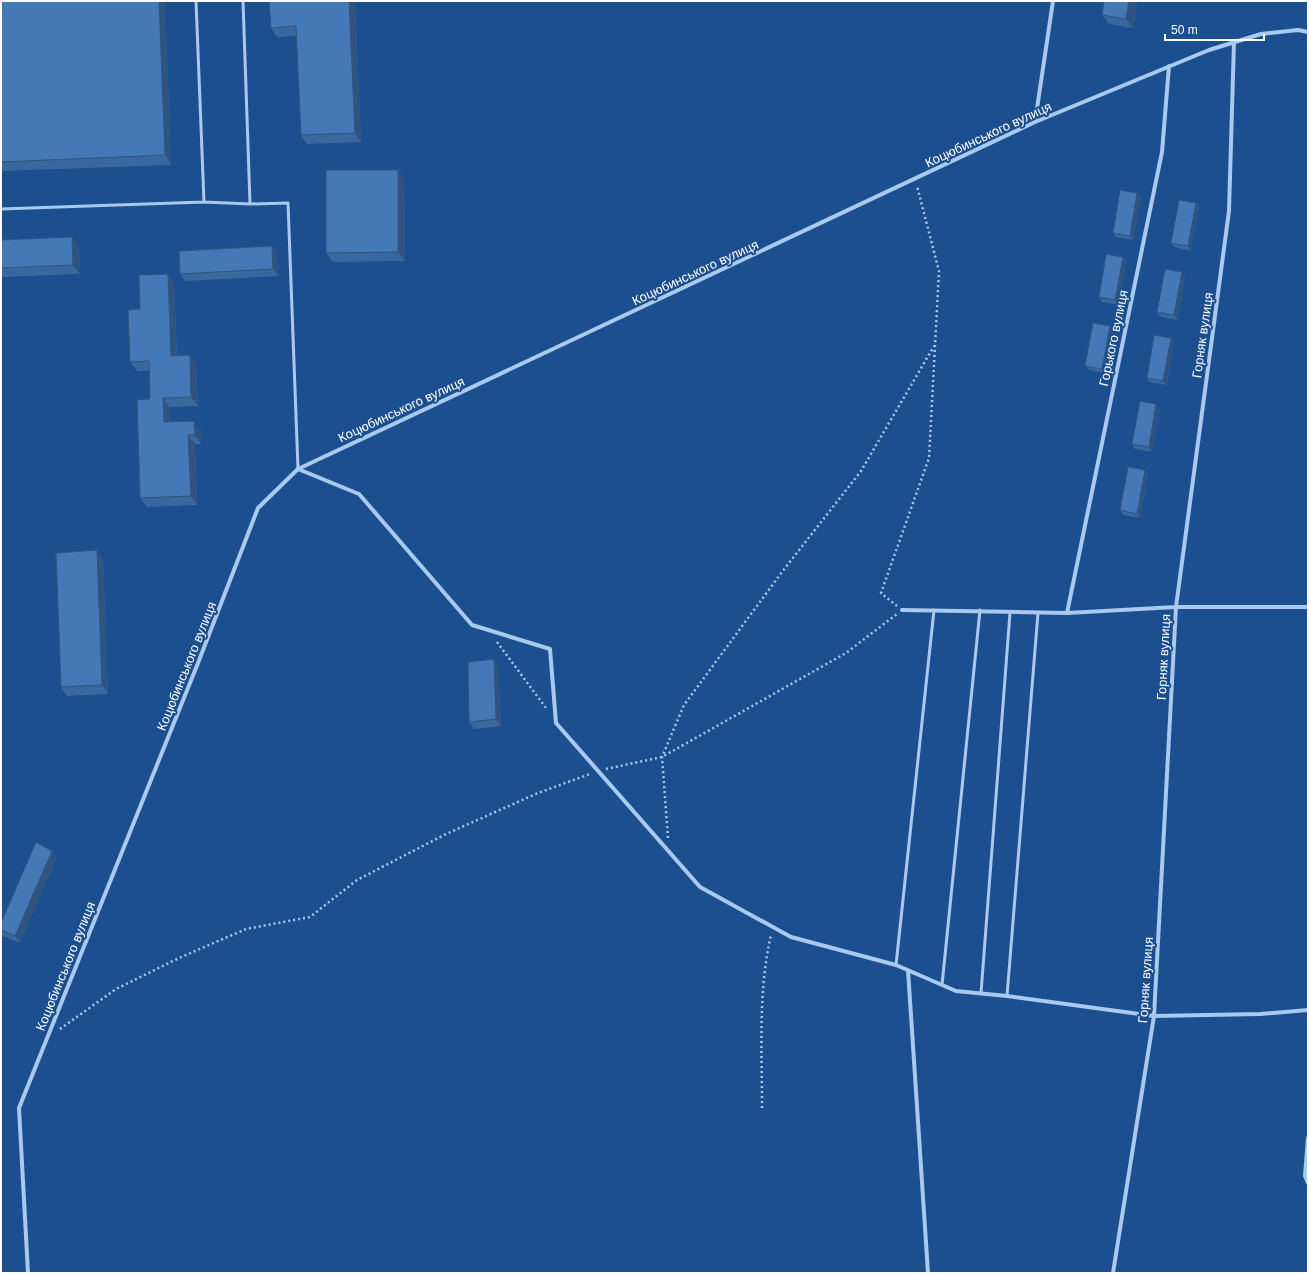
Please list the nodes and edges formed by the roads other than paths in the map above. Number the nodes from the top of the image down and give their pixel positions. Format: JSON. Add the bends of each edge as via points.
{"nodes":[{"id":1,"x":196,"y":1,"type":"edge"},
{"id":2,"x":243,"y":1,"type":"edge"},
{"id":3,"x":1053,"y":1,"type":"edge"},
{"id":4,"x":1308,"y":32,"type":"edge"},
{"id":5,"x":1234,"y":42,"type":"junction"},
{"id":6,"x":1169,"y":66,"type":"junction"},
{"id":7,"x":1035,"y":122,"type":"junction"},
{"id":8,"x":204,"y":202,"type":"junction"},
{"id":9,"x":250,"y":204,"type":"junction"},
{"id":10,"x":1,"y":209,"type":"edge"},
{"id":11,"x":298,"y":469,"type":"junction"},
{"id":12,"x":1176,"y":607,"type":"junction"},
{"id":13,"x":1308,"y":607,"type":"edge"},
{"id":14,"x":902,"y":610,"type":"road end"},
{"id":15,"x":934,"y":610,"type":"junction"},
{"id":16,"x":980,"y":610,"type":"junction"},
{"id":17,"x":1010,"y":613,"type":"junction"},
{"id":18,"x":1038,"y":613,"type":"junction"},
{"id":19,"x":1068,"y":613,"type":"junction"},
{"id":20,"x":896,"y":965,"type":"junction"},
{"id":21,"x":908,"y":970,"type":"junction"},
{"id":22,"x":942,"y":985,"type":"junction"},
{"id":23,"x":981,"y":993,"type":"junction"},
{"id":24,"x":1007,"y":996,"type":"junction"},
{"id":25,"x":1308,"y":1010,"type":"edge"},
{"id":26,"x":1154,"y":1016,"type":"junction"},
{"id":27,"x":1308,"y":1138,"type":"edge"},
{"id":28,"x":1306,"y":1176,"type":"edge"},
{"id":29,"x":1308,"y":1183,"type":"edge"},
{"id":30,"x":28,"y":1273,"type":"edge"},
{"id":31,"x":928,"y":1273,"type":"edge"},
{"id":32,"x":1113,"y":1273,"type":"edge"}],
"edges":[{"from":1,"to":8,"type":"lane"},
{"from":2,"to":9,"type":"lane"},
{"from":3,"to":7,"type":"street"},
{"from":4,"to":5,"type":"street","name":"Коцюбинського вулиця","via":[[1298,30],[1261,34]]},
{"from":5,"to":6,"type":"street","name":"Коцюбинського вулиця"},
{"from":5,"to":12,"type":"street","name":"Горняк вулиця","via":[[1229,211]]},
{"from":6,"to":7,"type":"street","name":"Коцюбинського вулиця"},
{"from":6,"to":19,"type":"street","name":"Горького вулиця","via":[[1162,152]]},
{"from":7,"to":11,"type":"street","name":"Коцюбинського вулиця"},
{"from":8,"to":9,"type":"lane"},
{"from":8,"to":10,"type":"lane"},
{"from":9,"to":11,"type":"lane","via":[[288,203]]},
{"from":11,"to":20,"type":"street","via":[[359,494],[472,625],[550,649],[556,723],[700,887],[791,937]]},
{"from":11,"to":30,"type":"street","name":"Коцюбинського вулиця","via":[[258,508],[19,1108]]},
{"from":12,"to":13,"type":"street"},
{"from":12,"to":19,"type":"street"},
{"from":12,"to":26,"type":"street","name":"Горняк вулиця"},
{"from":14,"to":15,"type":"street"},
{"from":15,"to":16,"type":"street"},
{"from":15,"to":20,"type":"lane"},
{"from":16,"to":17,"type":"street"},
{"from":16,"to":22,"type":"lane"},
{"from":17,"to":18,"type":"street"},
{"from":17,"to":23,"type":"lane"},
{"from":18,"to":19,"type":"street"},
{"from":18,"to":24,"type":"lane"},
{"from":20,"to":21,"type":"street"},
{"from":21,"to":22,"type":"street"},
{"from":21,"to":31,"type":"street"},
{"from":22,"to":23,"type":"street","via":[[956,991]]},
{"from":23,"to":24,"type":"street"},
{"from":24,"to":26,"type":"street"},
{"from":25,"to":26,"type":"street","via":[[1260,1014]]},
{"from":26,"to":32,"type":"street","name":"Горняк вулиця"},
{"from":27,"to":28,"type":"street"},
{"from":28,"to":29,"type":"street"}]}
